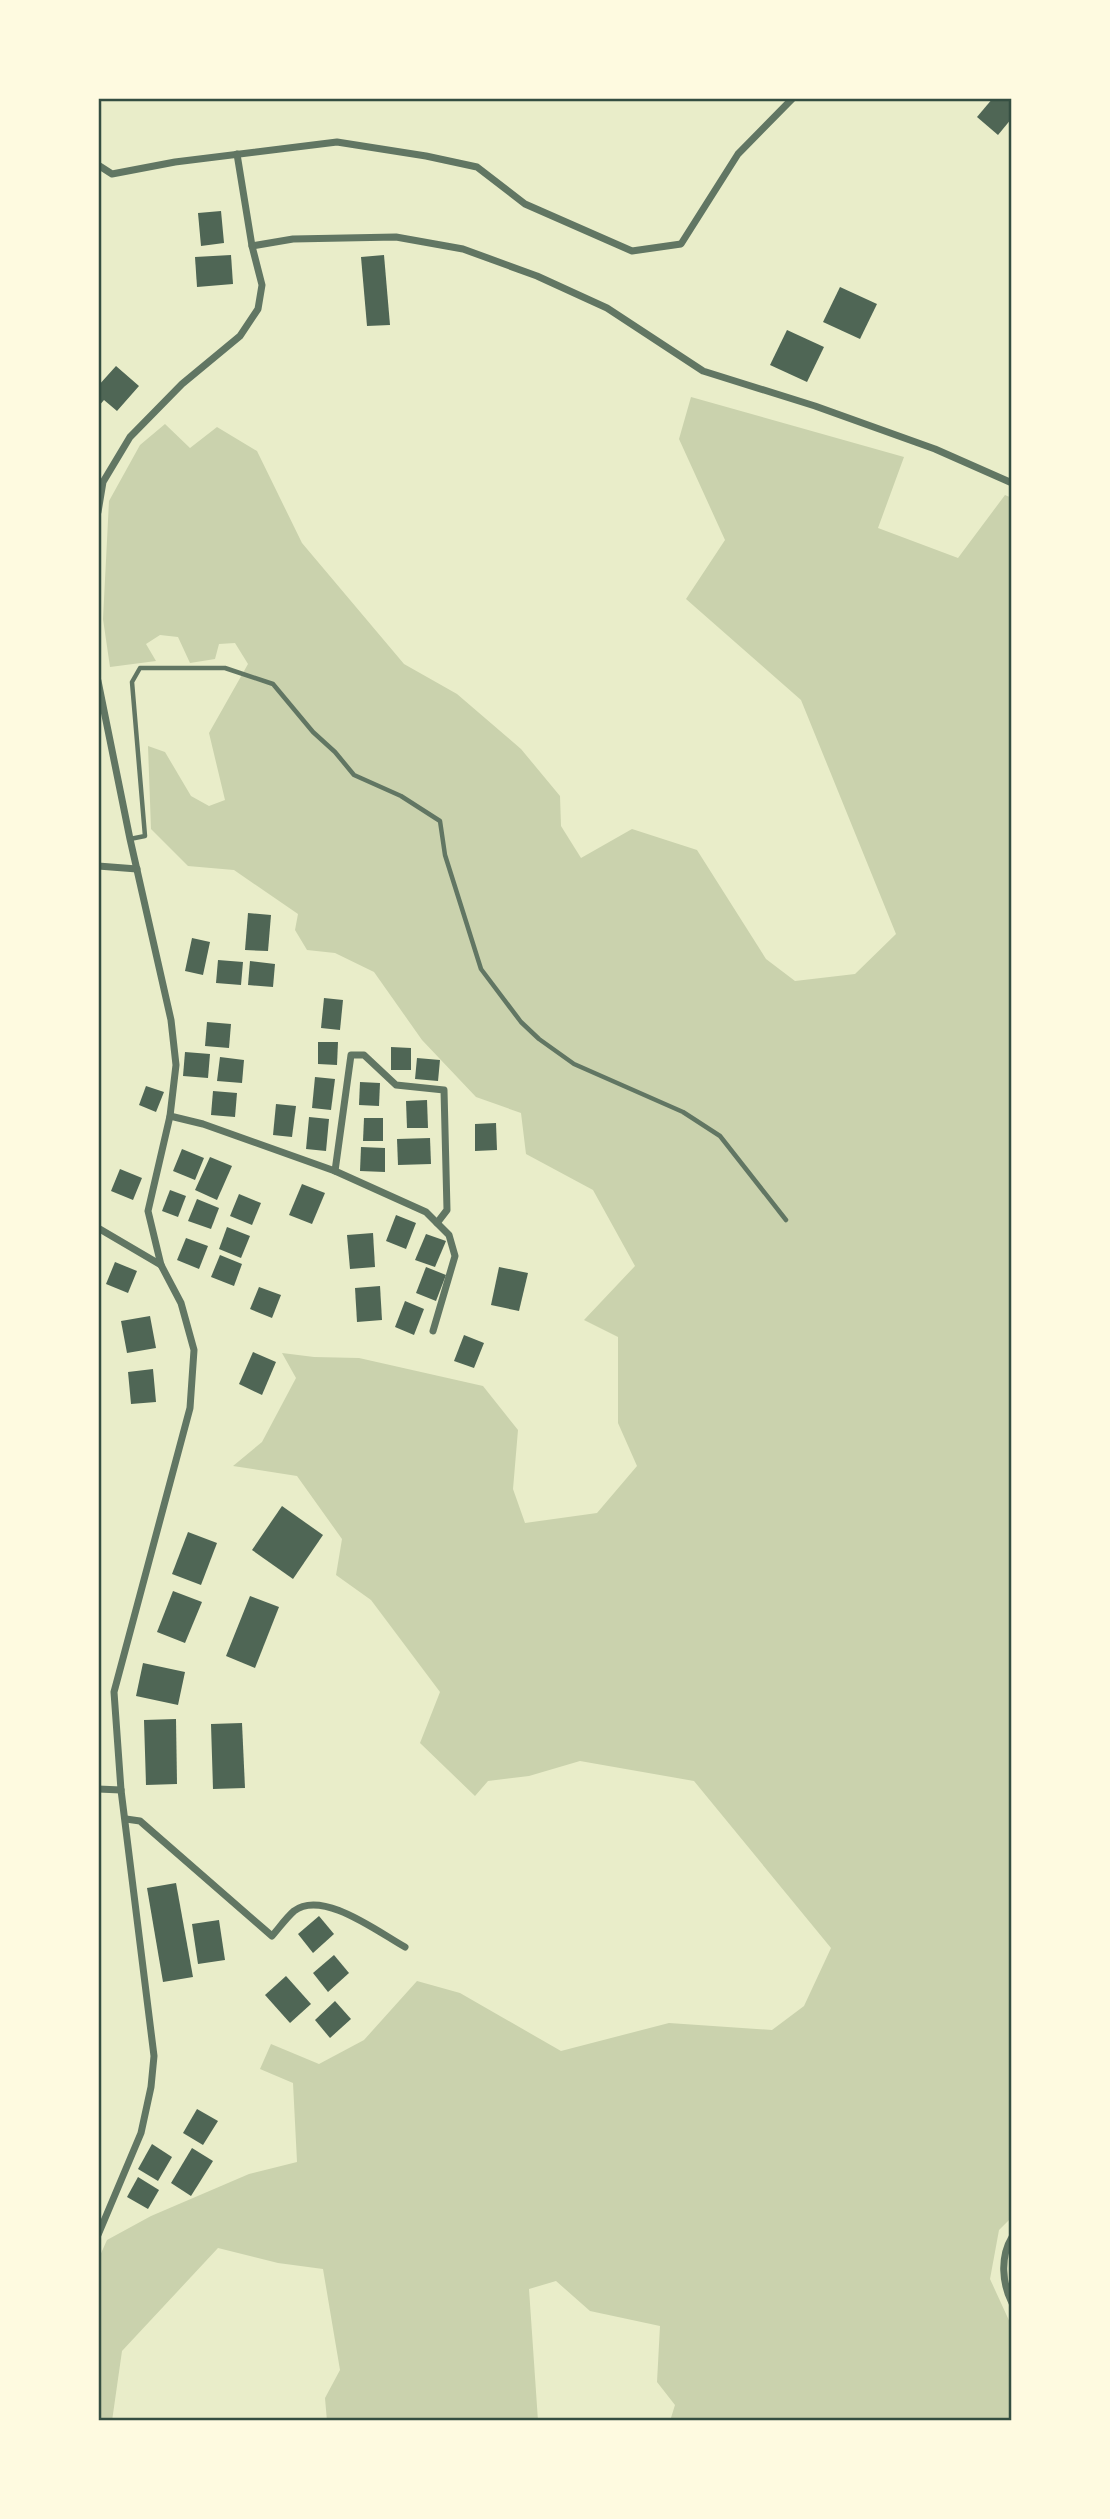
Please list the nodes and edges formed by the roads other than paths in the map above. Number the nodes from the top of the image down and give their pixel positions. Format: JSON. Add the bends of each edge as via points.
{"nodes":[{"id":1,"x":793,"y":98,"type":"edge"},
{"id":2,"x":237,"y":154,"type":"junction"},
{"id":3,"x":98,"y":165,"type":"edge"},
{"id":4,"x":252,"y":246,"type":"junction"},
{"id":5,"x":1012,"y":483,"type":"edge"},
{"id":6,"x":98,"y":512,"type":"edge"},
{"id":7,"x":98,"y":681,"type":"edge"},
{"id":8,"x":130,"y":839,"type":"junction"},
{"id":9,"x":98,"y":866,"type":"edge"},
{"id":10,"x":137,"y":869,"type":"junction"},
{"id":11,"x":170,"y":1116,"type":"junction"},
{"id":12,"x":335,"y":1171,"type":"junction"},
{"id":13,"x":786,"y":1220,"type":"dead end"},
{"id":14,"x":437,"y":1223,"type":"junction"},
{"id":15,"x":98,"y":1228,"type":"edge"},
{"id":16,"x":160,"y":1265,"type":"junction"},
{"id":17,"x":433,"y":1331,"type":"dead end"},
{"id":18,"x":98,"y":1790,"type":"edge"},
{"id":19,"x":121,"y":1790,"type":"junction"},
{"id":20,"x":126,"y":1819,"type":"junction"},
{"id":21,"x":405,"y":1947,"type":"dead end"},
{"id":22,"x":98,"y":2235,"type":"edge"},
{"id":23,"x":1012,"y":2237,"type":"edge"},
{"id":24,"x":1012,"y":2303,"type":"edge"}],
"edges":[{"from":1,"to":2,"type":"street","via":[[738,154],[681,244],[632,251],[525,204],[477,166],[337,142]]},
{"from":2,"to":3,"type":"street","via":[[112,174]]},
{"from":2,"to":4,"type":"street"},
{"from":4,"to":5,"type":"street","via":[[293,239],[396,237],[463,249],[607,308],[703,371],[935,449]]},
{"from":4,"to":6,"type":"street","via":[[262,285],[258,309],[240,336],[182,384],[130,437],[103,482]]},
{"from":7,"to":8,"type":"street"},
{"from":8,"to":10,"type":"street"},
{"from":8,"to":13,"type":"lane","via":[[145,836],[132,682],[140,668],[225,668],[274,684],[354,775],[401,796],[440,821],[445,855],[481,969],[521,1022],[574,1064],[683,1112],[720,1136]]},
{"from":9,"to":10,"type":"street"},
{"from":10,"to":11,"type":"street","via":[[171,1020],[176,1065]]},
{"from":11,"to":12,"type":"street"},
{"from":11,"to":16,"type":"street","via":[[148,1211]]},
{"from":12,"to":14,"type":"street","via":[[426,1212]]},
{"from":12,"to":14,"type":"street","via":[[351,1055],[364,1055],[396,1085],[444,1090],[447,1210]]},
{"from":14,"to":17,"type":"street","via":[[449,1236],[455,1256]]},
{"from":15,"to":16,"type":"street"},
{"from":16,"to":19,"type":"street","via":[[181,1303],[194,1350],[190,1408],[114,1692]]},
{"from":18,"to":19,"type":"street"},
{"from":19,"to":20,"type":"street"},
{"from":20,"to":21,"type":"street","via":[[140,1821],[272,1936],[295,1910],[312,1903],[329,1905]]},
{"from":20,"to":22,"type":"street","via":[[154,2056],[141,2133]]},
{"from":23,"to":24,"type":"street","via":[[1005,2248],[1003,2270]]}]}
